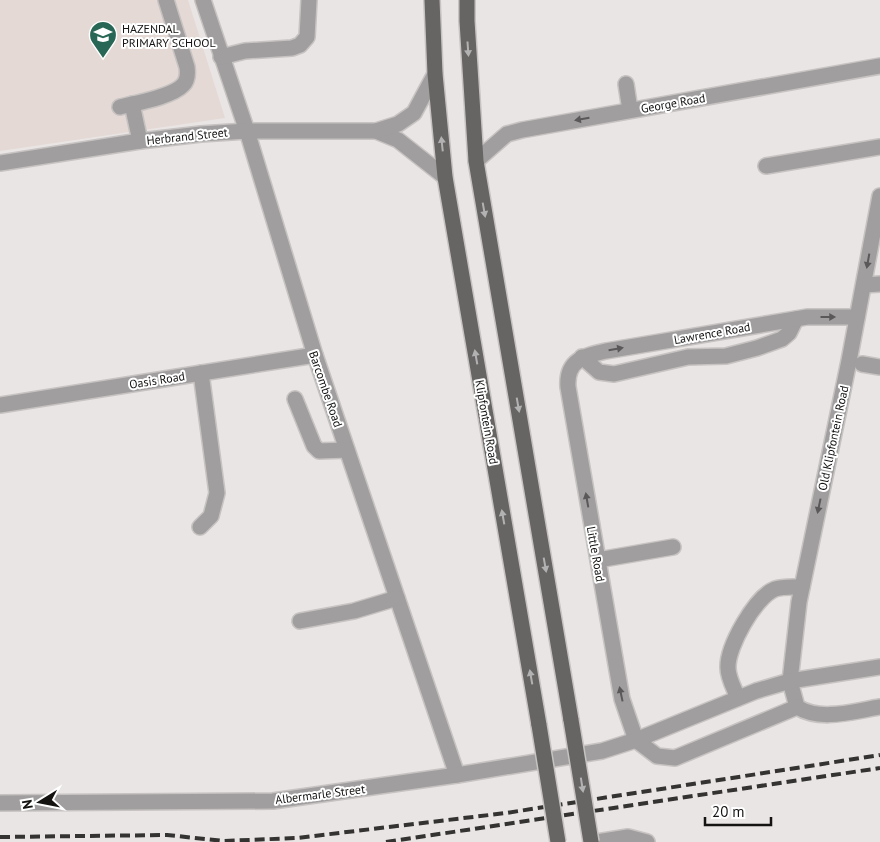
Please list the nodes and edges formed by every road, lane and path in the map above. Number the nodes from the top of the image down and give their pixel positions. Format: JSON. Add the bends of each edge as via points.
{"nodes":[{"id":1,"x":166,"y":0,"type":"edge"},
{"id":2,"x":203,"y":0,"type":"edge"},
{"id":3,"x":309,"y":0,"type":"edge"},
{"id":4,"x":432,"y":0,"type":"edge"},
{"id":5,"x":467,"y":0,"type":"edge"},
{"id":6,"x":221,"y":57,"type":"junction"},
{"id":7,"x":880,"y":66,"type":"edge"},
{"id":8,"x":435,"y":74,"type":"junction"},
{"id":9,"x":626,"y":84,"type":"dead end"},
{"id":10,"x":630,"y":110,"type":"junction"},
{"id":11,"x":247,"y":130,"type":"junction"},
{"id":12,"x":376,"y":131,"type":"junction"},
{"id":13,"x":140,"y":141,"type":"junction"},
{"id":14,"x":880,"y":147,"type":"edge"},
{"id":15,"x":476,"y":161,"type":"junction"},
{"id":16,"x":0,"y":163,"type":"edge"},
{"id":17,"x":766,"y":166,"type":"dead end"},
{"id":18,"x":445,"y":177,"type":"junction"},
{"id":19,"x":880,"y":196,"type":"edge"},
{"id":20,"x":880,"y":284,"type":"edge"},
{"id":21,"x":864,"y":285,"type":"junction"},
{"id":22,"x":858,"y":317,"type":"junction"},
{"id":23,"x":796,"y":319,"type":"junction"},
{"id":24,"x":684,"y":338,"type":"junction"},
{"id":25,"x":315,"y":355,"type":"junction"},
{"id":26,"x":688,"y":357,"type":"junction"},
{"id":27,"x":577,"y":361,"type":"junction"},
{"id":28,"x":862,"y":364,"type":"dead end"},
{"id":29,"x":880,"y":367,"type":"edge"},
{"id":30,"x":202,"y":373,"type":"junction"},
{"id":31,"x":295,"y":399,"type":"dead end"},
{"id":32,"x":0,"y":405,"type":"edge"},
{"id":33,"x":347,"y":450,"type":"junction"},
{"id":34,"x":200,"y":527,"type":"dead end"},
{"id":35,"x":673,"y":547,"type":"dead end"},
{"id":36,"x":598,"y":560,"type":"junction"},
{"id":37,"x":802,"y":587,"type":"junction"},
{"id":38,"x":397,"y":598,"type":"junction"},
{"id":39,"x":300,"y":620,"type":"dead end"},
{"id":40,"x":880,"y":667,"type":"edge"},
{"id":41,"x":790,"y":681,"type":"junction"},
{"id":42,"x":738,"y":698,"type":"junction"},
{"id":43,"x":797,"y":707,"type":"junction"},
{"id":44,"x":880,"y":707,"type":"edge"},
{"id":45,"x":636,"y":740,"type":"junction"},
{"id":46,"x":457,"y":775,"type":"junction"},
{"id":47,"x":0,"y":803,"type":"edge"},
{"id":48,"x":558,"y":842,"type":"edge"},
{"id":49,"x":591,"y":842,"type":"edge"},
{"id":50,"x":597,"y":842,"type":"edge"},
{"id":51,"x":647,"y":842,"type":"edge"}],
"edges":[{"from":1,"to":13,"type":"street","via":[[188,67],[188,77],[176,91],[126,106]]},
{"from":2,"to":6,"type":"street","name":"Barcombe Road"},
{"from":3,"to":6,"type":"street","via":[[309,26],[304,42],[292,48],[264,49]]},
{"from":4,"to":8,"type":"main road","name":"Klipfontein Road"},
{"from":5,"to":15,"type":"main road","one_way":true},
{"from":6,"to":11,"type":"street","name":"Barcombe Road"},
{"from":7,"to":10,"type":"street","name":"George Road"},
{"from":8,"to":12,"type":"street","name":"Herbrand Street","via":[[414,113],[398,124]]},
{"from":18,"to":8,"type":"main road","name":"Klipfontein Road","one_way":true},
{"from":9,"to":10,"type":"street"},
{"from":10,"to":15,"type":"street","name":"George Road","one_way":true,"via":[[507,134]]},
{"from":11,"to":12,"type":"street","name":"Herbrand Street"},
{"from":11,"to":13,"type":"street","name":"Herbrand Street"},
{"from":11,"to":25,"type":"street","name":"Barcombe Road"},
{"from":12,"to":18,"type":"street","name":"Herbrand Street","via":[[398,140]]},
{"from":13,"to":16,"type":"street","name":"Herbrand Street"},
{"from":14,"to":17,"type":"street"},
{"from":15,"to":49,"type":"main road","one_way":true,"bridge":true},
{"from":48,"to":18,"type":"main road","name":"Klipfontein Road","one_way":true,"bridge":true},
{"from":19,"to":21,"type":"street","name":"Old Klipfontein Road","one_way":true},
{"from":20,"to":21,"type":"street"},
{"from":21,"to":22,"type":"street","name":"Old Klipfontein Road"},
{"from":23,"to":22,"type":"street","name":"Lawrence Road","one_way":true},
{"from":22,"to":37,"type":"street","name":"Old Klipfontein Road","one_way":true},
{"from":23,"to":24,"type":"street","name":"Lawrence Road"},
{"from":23,"to":26,"type":"street","via":[[789,333],[769,345],[726,356]]},
{"from":24,"to":26,"type":"street"},
{"from":27,"to":24,"type":"street","name":"Lawrence Road","one_way":true},
{"from":25,"to":30,"type":"street","name":"Oasis Road"},
{"from":25,"to":33,"type":"street","name":"Barcombe Road"},
{"from":26,"to":27,"type":"street","via":[[614,374],[599,372]]},
{"from":36,"to":27,"type":"street","name":"Little Road","one_way":true,"via":[[568,387],[567,377]]},
{"from":28,"to":29,"type":"street"},
{"from":30,"to":32,"type":"street","name":"Oasis Road"},
{"from":30,"to":34,"type":"street","via":[[218,493],[211,516]]},
{"from":31,"to":33,"type":"street","via":[[319,451]]},
{"from":33,"to":38,"type":"street","name":"Barcombe Road"},
{"from":35,"to":36,"type":"street"},
{"from":45,"to":36,"type":"street","name":"Little Road","one_way":true,"via":[[622,699]]},
{"from":37,"to":41,"type":"street","name":"Old Klipfontein Road"},
{"from":37,"to":42,"type":"street","via":[[775,589],[766,594],[740,630],[728,668]]},
{"from":38,"to":39,"type":"street","via":[[354,611]]},
{"from":38,"to":46,"type":"street","name":"Barcombe Road"},
{"from":40,"to":41,"type":"street"},
{"from":41,"to":42,"type":"street"},
{"from":41,"to":43,"type":"street"},
{"from":42,"to":45,"type":"street"},
{"from":43,"to":44,"type":"street","via":[[820,715]]},
{"from":43,"to":45,"type":"street","via":[[675,758],[657,756]]},
{"from":45,"to":46,"type":"street","name":"Albermarle Street","via":[[602,751]]},
{"from":46,"to":47,"type":"street","name":"Albermarle Street","via":[[273,801]]},
{"from":50,"to":51,"type":"street","via":[[628,837]]}]}
